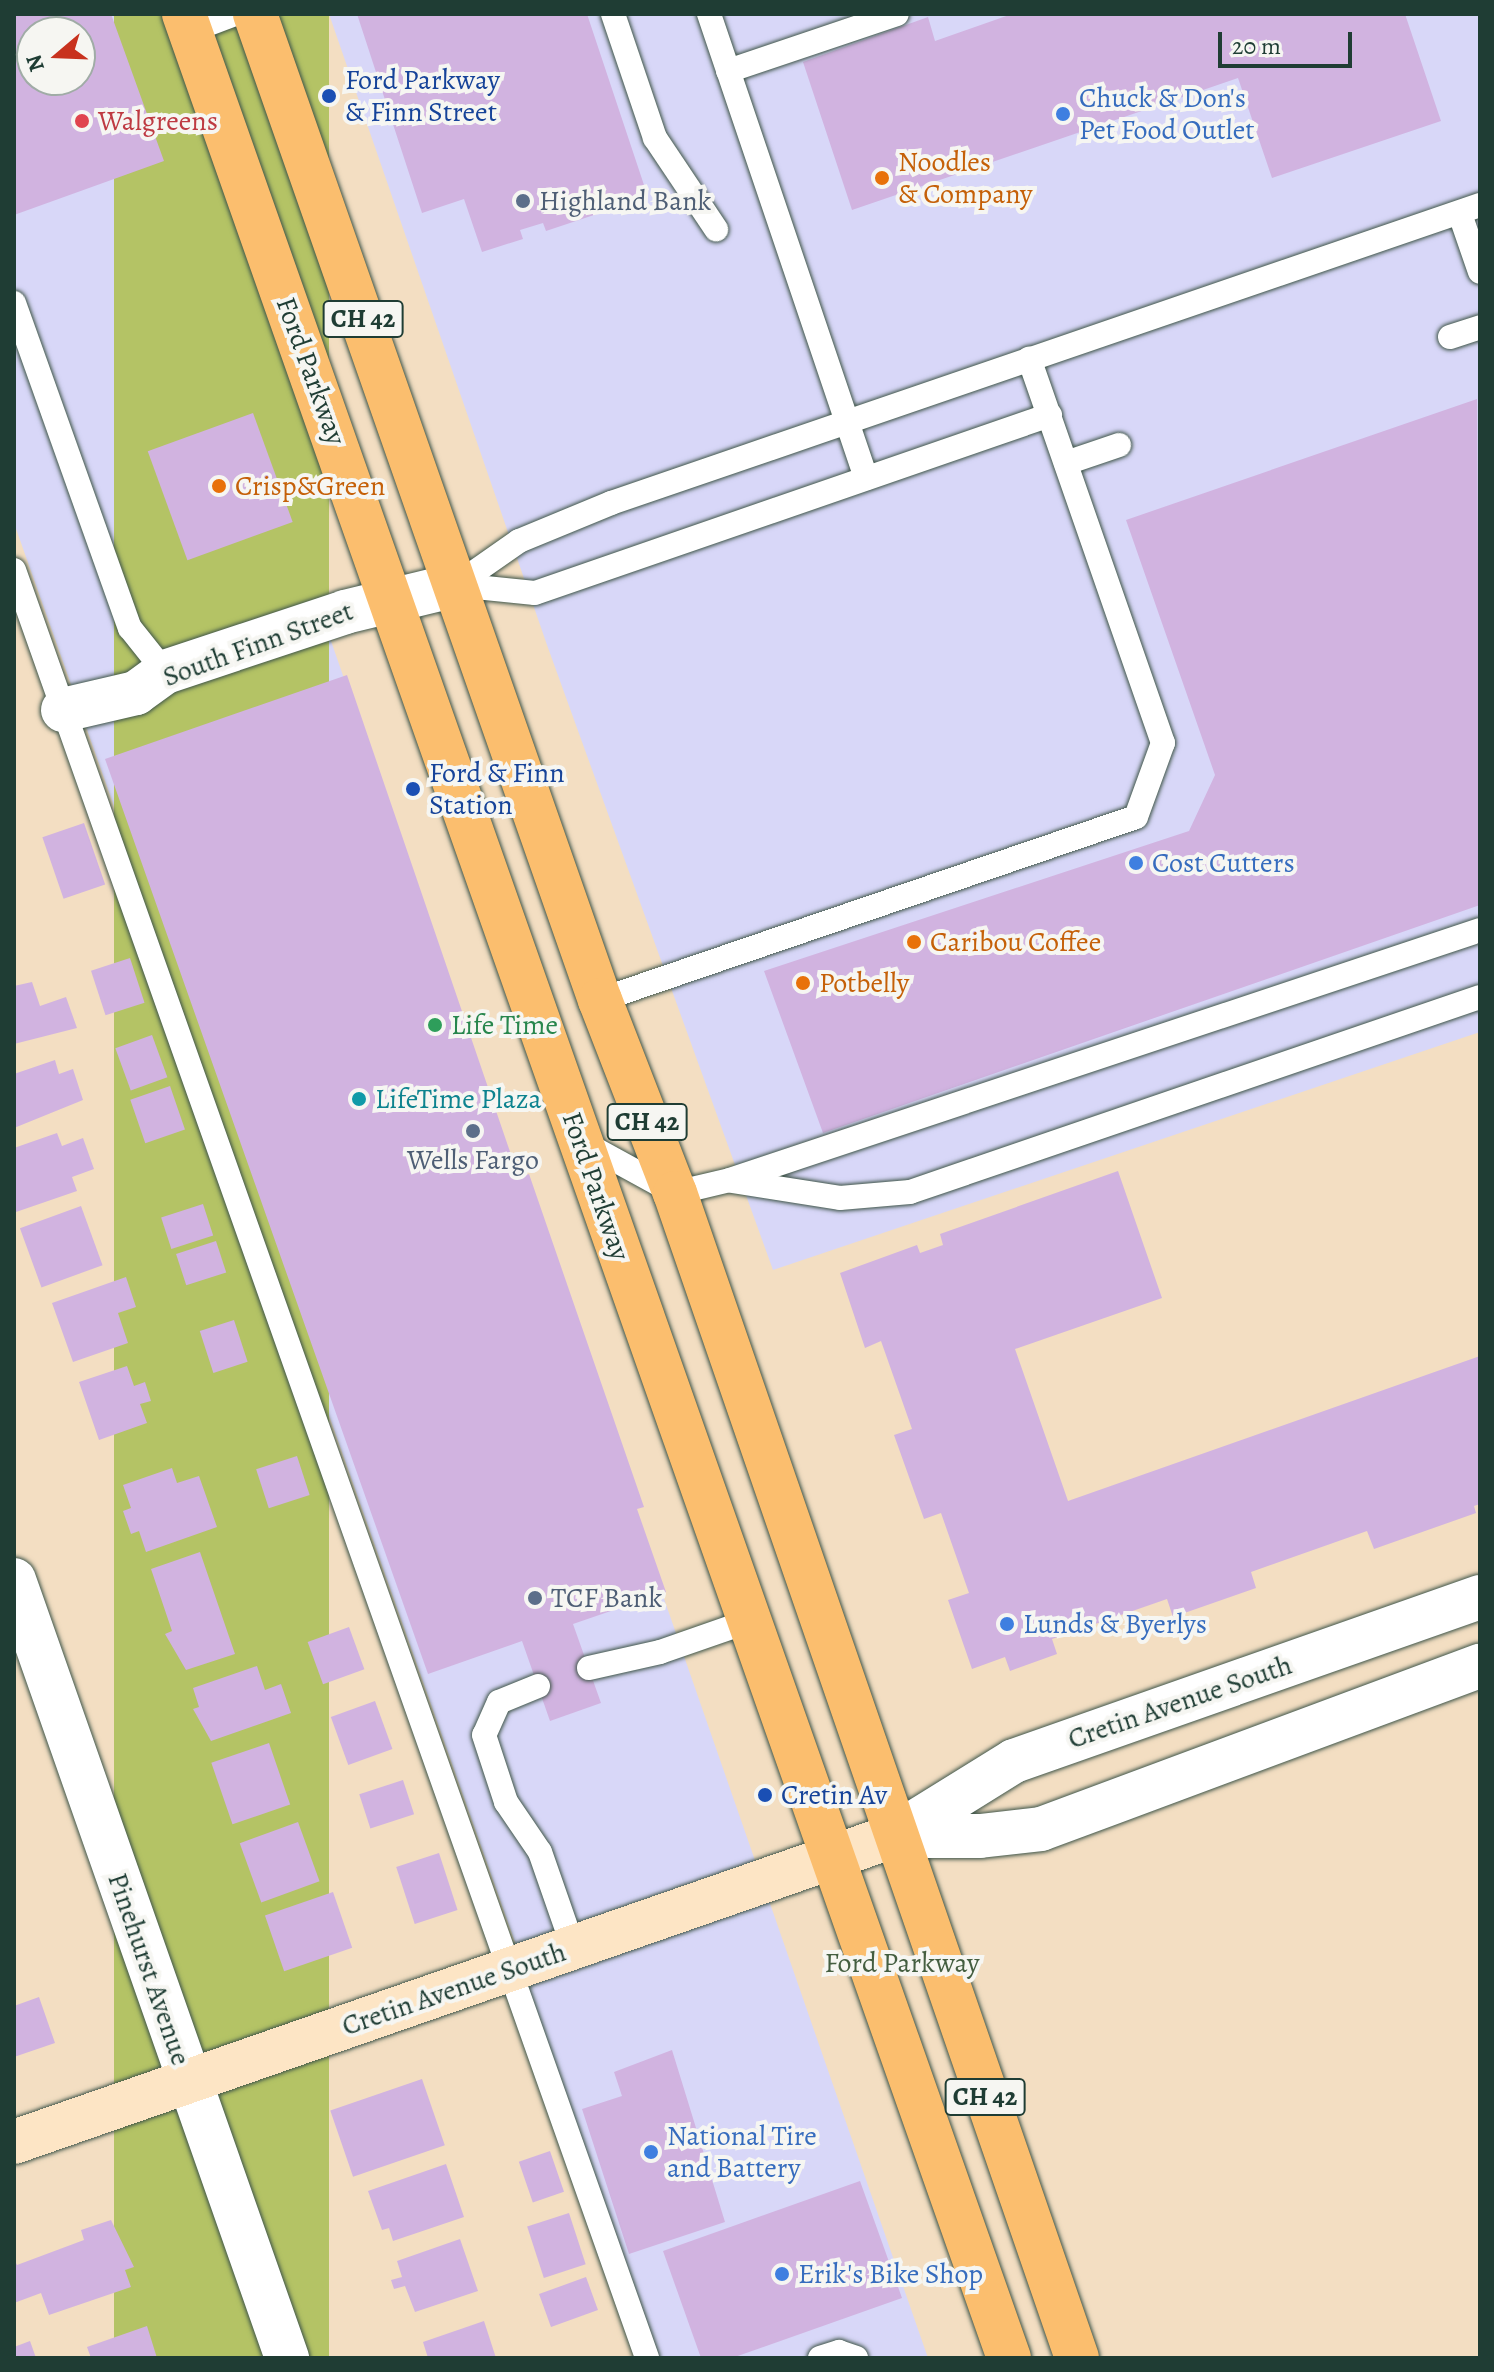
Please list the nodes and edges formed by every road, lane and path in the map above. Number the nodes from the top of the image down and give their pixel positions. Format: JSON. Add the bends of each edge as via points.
{"nodes":[{"id":1,"x":235,"y":14,"type":"edge"},
{"id":2,"x":255,"y":14,"type":"edge"},
{"id":3,"x":613,"y":14,"type":"edge"},
{"id":4,"x":709,"y":14,"type":"edge"},
{"id":5,"x":897,"y":14,"type":"edge"},
{"id":6,"x":187,"y":23,"type":"edge"},
{"id":7,"x":728,"y":71,"type":"junction"},
{"id":8,"x":1470,"y":210,"type":"edge"},
{"id":9,"x":716,"y":229,"type":"dead end"},
{"id":10,"x":1480,"y":272,"type":"edge"},
{"id":11,"x":14,"y":303,"type":"edge"},
{"id":12,"x":1480,"y":327,"type":"edge"},
{"id":13,"x":1450,"y":337,"type":"dead end"},
{"id":14,"x":1029,"y":359,"type":"junction"},
{"id":15,"x":1050,"y":415,"type":"junction"},
{"id":16,"x":847,"y":422,"type":"junction"},
{"id":17,"x":1119,"y":445,"type":"dead end"},
{"id":18,"x":1066,"y":463,"type":"junction"},
{"id":19,"x":866,"y":478,"type":"junction"},
{"id":20,"x":14,"y":570,"type":"edge"},
{"id":21,"x":456,"y":585,"type":"junction"},
{"id":22,"x":392,"y":598,"type":"junction"},
{"id":23,"x":165,"y":672,"type":"junction"},
{"id":24,"x":63,"y":710,"type":"junction"},
{"id":25,"x":1480,"y":930,"type":"edge"},
{"id":26,"x":1480,"y":997,"type":"edge"},
{"id":27,"x":600,"y":1000,"type":"junction"},
{"id":28,"x":580,"y":1140,"type":"junction"},
{"id":29,"x":730,"y":1180,"type":"junction"},
{"id":30,"x":675,"y":1193,"type":"junction"},
{"id":31,"x":14,"y":1580,"type":"edge"},
{"id":32,"x":1480,"y":1597,"type":"edge"},
{"id":33,"x":749,"y":1621,"type":"junction"},
{"id":34,"x":1480,"y":1666,"type":"edge"},
{"id":35,"x":589,"y":1668,"type":"dead end"},
{"id":36,"x":538,"y":1686,"type":"dead end"},
{"id":37,"x":893,"y":1836,"type":"junction"},
{"id":38,"x":833,"y":1857,"type":"junction"},
{"id":39,"x":573,"y":1947,"type":"junction"},
{"id":40,"x":512,"y":1969,"type":"junction"},
{"id":41,"x":188,"y":2081,"type":"junction"},
{"id":42,"x":14,"y":2142,"type":"edge"},
{"id":43,"x":287,"y":2358,"type":"edge"},
{"id":44,"x":647,"y":2358,"type":"edge"},
{"id":45,"x":820,"y":2358,"type":"edge"},
{"id":46,"x":856,"y":2358,"type":"edge"},
{"id":47,"x":1009,"y":2358,"type":"edge"},
{"id":48,"x":1077,"y":2358,"type":"edge"}],
"edges":[{"from":1,"to":6,"type":"lane"},
{"from":2,"to":21,"type":"main road","number":"CH 42"},
{"from":3,"to":9,"type":"lane","via":[[655,138]]},
{"from":4,"to":7,"type":"lane"},
{"from":5,"to":7,"type":"lane"},
{"from":6,"to":22,"type":"main road","name":"Ford Parkway","number":"CH 42"},
{"from":7,"to":16,"type":"lane"},
{"from":8,"to":10,"type":"lane"},
{"from":8,"to":14,"type":"lane"},
{"from":11,"to":23,"type":"lane","via":[[130,628]]},
{"from":12,"to":13,"type":"lane"},
{"from":14,"to":15,"type":"lane"},
{"from":14,"to":16,"type":"lane"},
{"from":15,"to":18,"type":"lane"},
{"from":15,"to":19,"type":"lane"},
{"from":16,"to":19,"type":"lane"},
{"from":16,"to":21,"type":"lane","via":[[611,503],[519,541]]},
{"from":17,"to":18,"type":"lane"},
{"from":18,"to":27,"type":"lane","via":[[1163,743],[1136,817]]},
{"from":19,"to":21,"type":"lane","via":[[535,593]]},
{"from":20,"to":24,"type":"lane"},
{"from":21,"to":22,"type":"street","name":"South Finn Street"},
{"from":21,"to":27,"type":"main road","number":"CH 42"},
{"from":22,"to":23,"type":"street","name":"South Finn Street"},
{"from":22,"to":28,"type":"main road","name":"Ford Parkway","number":"CH 42"},
{"from":23,"to":24,"type":"street","name":"South Finn Street","via":[[136,693]]},
{"from":24,"to":40,"type":"lane"},
{"from":25,"to":29,"type":"lane"},
{"from":26,"to":29,"type":"lane","via":[[910,1192],[840,1198]]},
{"from":27,"to":30,"type":"main road","number":"CH 42"},
{"from":28,"to":30,"type":"lane"},
{"from":28,"to":33,"type":"main road","name":"Ford Parkway","number":"CH 42"},
{"from":29,"to":30,"type":"lane"},
{"from":30,"to":37,"type":"main road","number":"CH 42"},
{"from":31,"to":41,"type":"street","name":"Pinehurst Avenue"},
{"from":32,"to":37,"type":"street","name":"Cretin Avenue South","via":[[1014,1761]]},
{"from":33,"to":35,"type":"lane","via":[[660,1652]]},
{"from":33,"to":38,"type":"main road","name":"Ford Parkway","number":"CH 42"},
{"from":34,"to":37,"type":"street","name":"Cretin Avenue South","via":[[1041,1829],[980,1836]]},
{"from":36,"to":39,"type":"lane","via":[[499,1702],[484,1735],[506,1802],[540,1852]]},
{"from":37,"to":38,"type":"main road","name":"Cretin Avenue South"},
{"from":37,"to":48,"type":"main road","number":"CH 42"},
{"from":38,"to":39,"type":"main road","name":"Cretin Avenue South"},
{"from":38,"to":47,"type":"main road","name":"Ford Parkway","number":"CH 42"},
{"from":39,"to":40,"type":"main road","name":"Cretin Avenue South"},
{"from":40,"to":41,"type":"main road","name":"Cretin Avenue South"},
{"from":40,"to":44,"type":"lane"},
{"from":41,"to":42,"type":"main road","name":"Cretin Avenue South"},
{"from":41,"to":43,"type":"street","name":"Pinehurst Avenue"},
{"from":45,"to":46,"type":"lane","via":[[839,2352]]}]}
